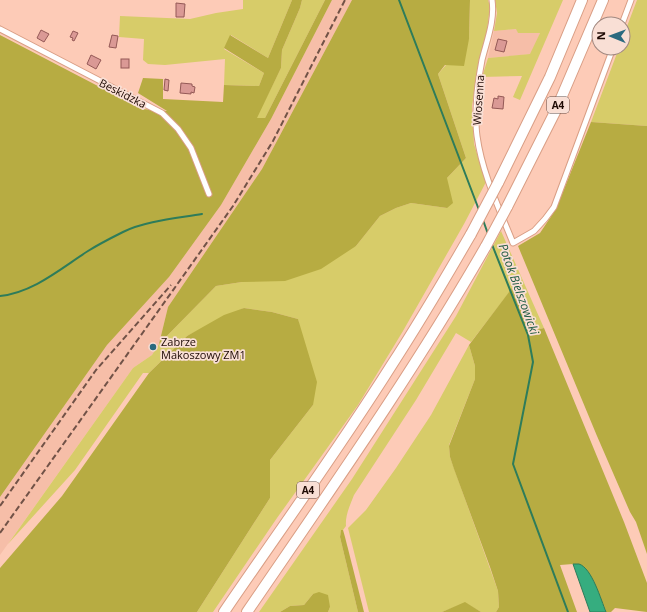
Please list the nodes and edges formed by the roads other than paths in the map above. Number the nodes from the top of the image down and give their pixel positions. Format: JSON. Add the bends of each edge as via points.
{"nodes":[{"id":1,"x":492,"y":0,"type":"edge"},
{"id":2,"x":582,"y":0,"type":"edge"},
{"id":3,"x":602,"y":0,"type":"edge"},
{"id":4,"x":631,"y":0,"type":"edge"},
{"id":5,"x":625,"y":16,"type":"edge"},
{"id":6,"x":0,"y":29,"type":"edge"},
{"id":7,"x":610,"y":56,"type":"edge"},
{"id":8,"x":209,"y":194,"type":"dead end"},
{"id":9,"x":224,"y":612,"type":"edge"},
{"id":10,"x":247,"y":612,"type":"edge"}],
"edges":[{"from":1,"to":7,"type":"street","name":"Wiosenna","via":[[492,23],[477,93],[476,129],[486,172],[513,243],[534,231],[554,207]]},
{"from":2,"to":9,"type":"highway","number":"A4","bridge":true,"via":[[550,77],[472,234],[391,367]]},
{"from":3,"to":10,"type":"highway","number":"A4","bridge":true,"via":[[556,110],[507,207],[449,310],[381,416]]},
{"from":4,"to":5,"type":"street"},
{"from":6,"to":8,"type":"street","name":"Beskidzka","via":[[162,113],[178,129],[191,148]]}]}
